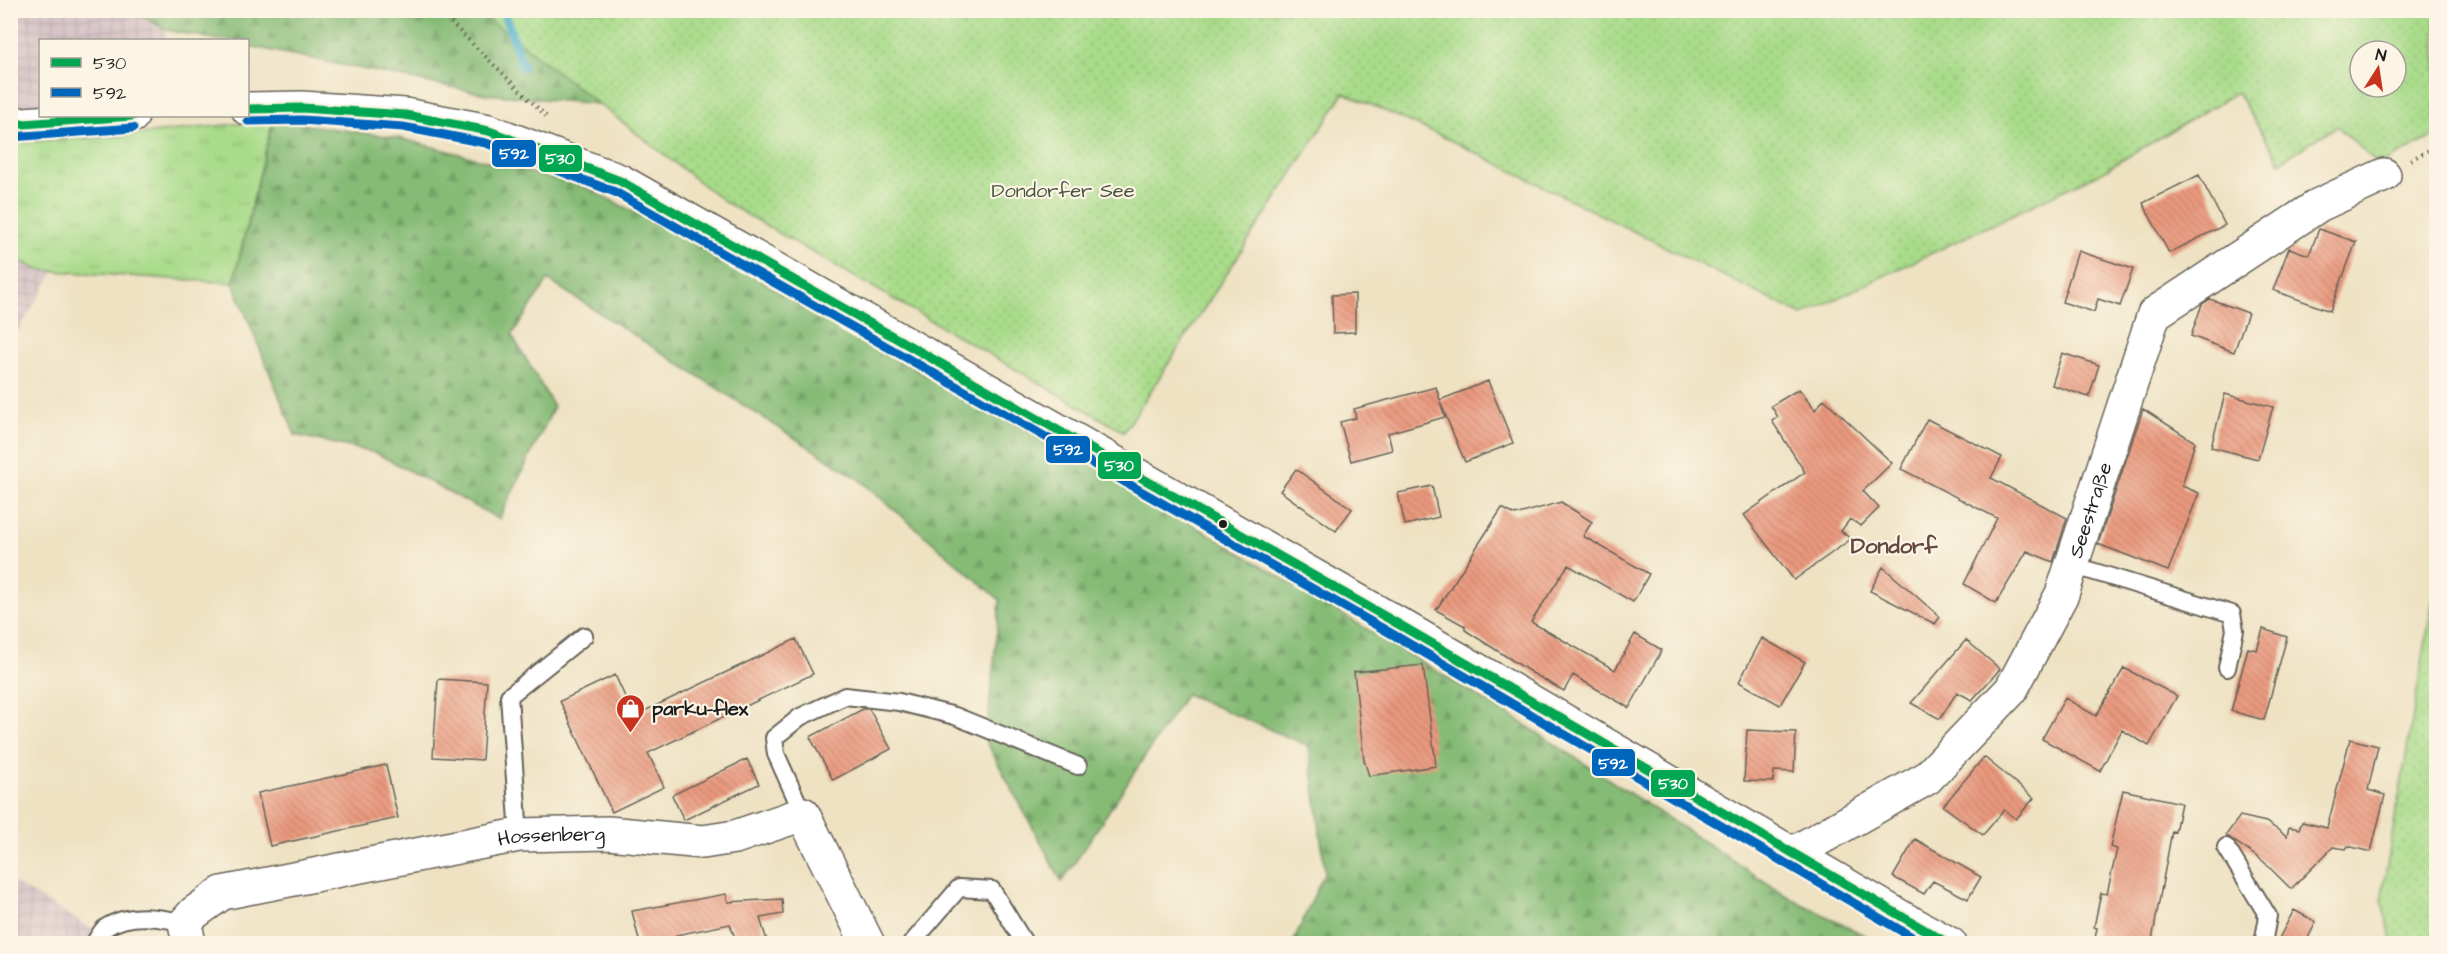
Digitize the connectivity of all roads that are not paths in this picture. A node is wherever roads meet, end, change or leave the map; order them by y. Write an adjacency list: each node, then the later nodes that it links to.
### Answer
1 (249, 109): 12 (main road)
2 (118, 117): 3 (main road)
3 (10, 125)
4 (2384, 175): 5 (main road, Seestraße)
5 (2072, 565): 7 (lane); 12 (main road, Seestraße)
6 (584, 636): 10 (lane)
7 (2227, 668)
8 (1078, 766): 9 (lane)
9 (803, 814): 10 (main road, Hossenberg); 15 (main road)
10 (519, 836): 13 (main road, Hossenberg)
11 (2226, 847): 19 (lane)
12 (1792, 854): 18 (main road)
13 (187, 933): 14 (lane)
14 (94, 944)
15 (868, 944)
16 (911, 944): 17 (lane)
17 (1025, 944)
18 (1950, 944)
19 (2263, 944)

